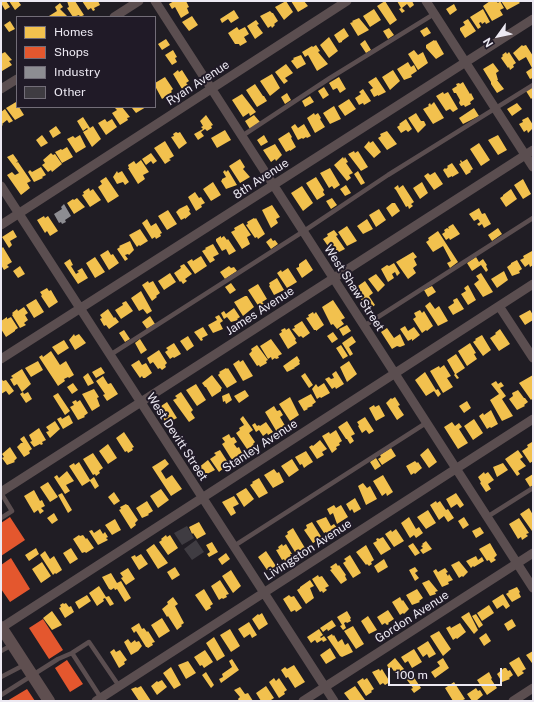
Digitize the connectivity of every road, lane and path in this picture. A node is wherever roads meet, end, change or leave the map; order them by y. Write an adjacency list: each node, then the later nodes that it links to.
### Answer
1 (139, 1): 6 (street)
2 (155, 1): 12 (street, West Shaw Street)
3 (347, 1): 12 (street, Ryan Avenue)
4 (426, 1): 5 (street)
5 (434, 14): 8 (street); 14 (lane)
6 (116, 16)
7 (533, 19): 8 (street, 8th Avenue)
8 (466, 62): 13 (street); 17 (street, 8th Avenue)
9 (16, 80): 11 (street)
10 (533, 85): 13 (lane)
11 (1, 89)
12 (212, 89): 14 (street, West Shaw Street); 19 (street, Ryan Avenue)
13 (495, 109): 15 (street); 22 (lane)
14 (242, 136): 17 (street, West Shaw Street)
15 (529, 153): 16 (street); 23 (street, James Avenue)
16 (533, 167)
17 (274, 185): 22 (street, West Shaw Street); 26 (street, 8th Avenue)
18 (1, 186): 19 (street, West Devitt Street)
19 (19, 214): 21 (street, Ryan Avenue); 26 (street, West Devitt Street)
20 (533, 218): 27 (lane)
21 (1, 225)
22 (304, 231): 23 (street, West Shaw Street); 28 (lane)
23 (334, 278): 27 (street, West Shaw Street); 32 (street, James Avenue)
24 (533, 284): 25 (street, Stanley Avenue)
25 (499, 306): 29 (street); 31 (street, Stanley Avenue)
26 (80, 309): 28 (street, West Devitt Street); 30 (street, 8th Avenue)
27 (364, 326): 31 (street, West Shaw Street)
28 (110, 355): 32 (street, West Devitt Street)
29 (532, 356)
30 (1, 359)
31 (394, 373): 34 (street, West Shaw Street); 38 (street, Stanley Avenue)
32 (141, 402): 37 (street, James Avenue); 38 (street, West Devitt Street)
33 (533, 419): 35 (street, Livingston Avenue)
34 (426, 423): 35 (street, West Shaw Street); 41 (lane)
35 (456, 468): 39 (street, West Shaw Street); 45 (street, Livingston Avenue)
36 (533, 488): 39 (lane)
37 (1, 493): 40 (lane)
38 (202, 498): 41 (street, West Devitt Street); 46 (street, Stanley Avenue)
39 (487, 517): 43 (street, West Shaw Street)
40 (1, 518)
41 (234, 546): 45 (street, West Devitt Street)
42 (533, 553): 43 (street, Gordon Avenue)
43 (517, 563): 44 (street, West Shaw Street); 54 (street, Gordon Avenue)
44 (533, 588)
45 (264, 592): 53 (street, Livingston Avenue); 54 (street, West Devitt Street)
46 (1, 628): 47 (main road)
47 (12, 644): 48 (lane); 50 (main road)
48 (1, 651)
49 (72, 653): 51 (lane); 53 (lane); 57 (lane)
50 (25, 665): 51 (main road); 52 (lane)
51 (32, 675): 56 (lane); 58 (main road)
52 (1, 678)
53 (119, 686): 57 (street, Livingston Avenue)
54 (325, 687): 59 (street, Gordon Avenue); 60 (street, West Devitt Street)
55 (533, 688): 61 (street)
56 (1, 695)
57 (98, 699)
58 (49, 701)
59 (303, 701)
60 (334, 701)
61 (512, 701)

